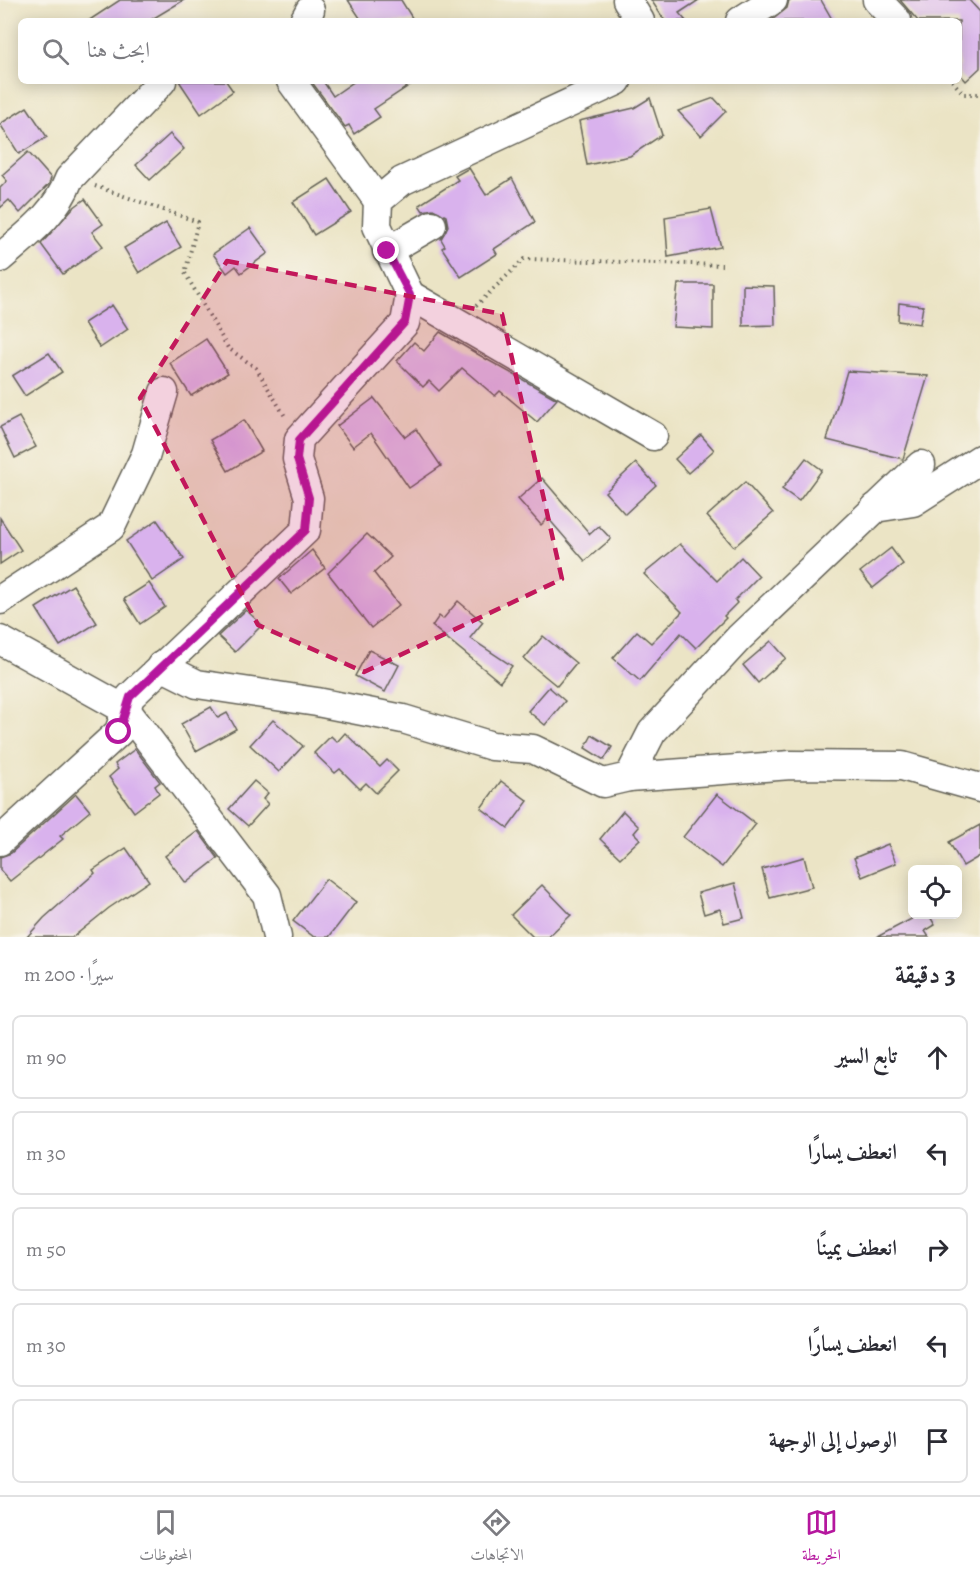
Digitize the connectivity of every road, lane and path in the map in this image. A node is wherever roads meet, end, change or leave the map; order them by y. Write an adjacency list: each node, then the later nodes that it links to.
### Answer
1 (627, 0): 4 (street)
2 (773, 0): 5 (street)
3 (877, 0): 6 (street)
4 (638, 18)
5 (745, 18)
6 (894, 18)
7 (159, 84): 12 (street)
8 (293, 84): 13 (street)
9 (611, 84): 13 (street)
10 (955, 84): 11 (path)
11 (980, 94)
12 (63, 196): 16 (street); 22 (path)
13 (378, 201): 15 (street)
14 (432, 225): 15 (street)
15 (387, 251): 18 (street)
16 (0, 258)
17 (722, 265): 19 (path)
18 (410, 295): 19 (street); 22 (street)
19 (459, 323): 21 (street)
20 (164, 392): 26 (street)
21 (653, 436)
22 (299, 440): 28 (street)
23 (980, 459): 25 (street)
24 (921, 465): 25 (street)
25 (875, 508): 30 (street)
26 (0, 600)
27 (0, 640): 29 (street)
28 (161, 666): 29 (street); 30 (street)
29 (126, 710): 32 (street); 33 (street)
30 (629, 777): 31 (street)
31 (980, 788)
32 (0, 841)
33 (276, 937)

